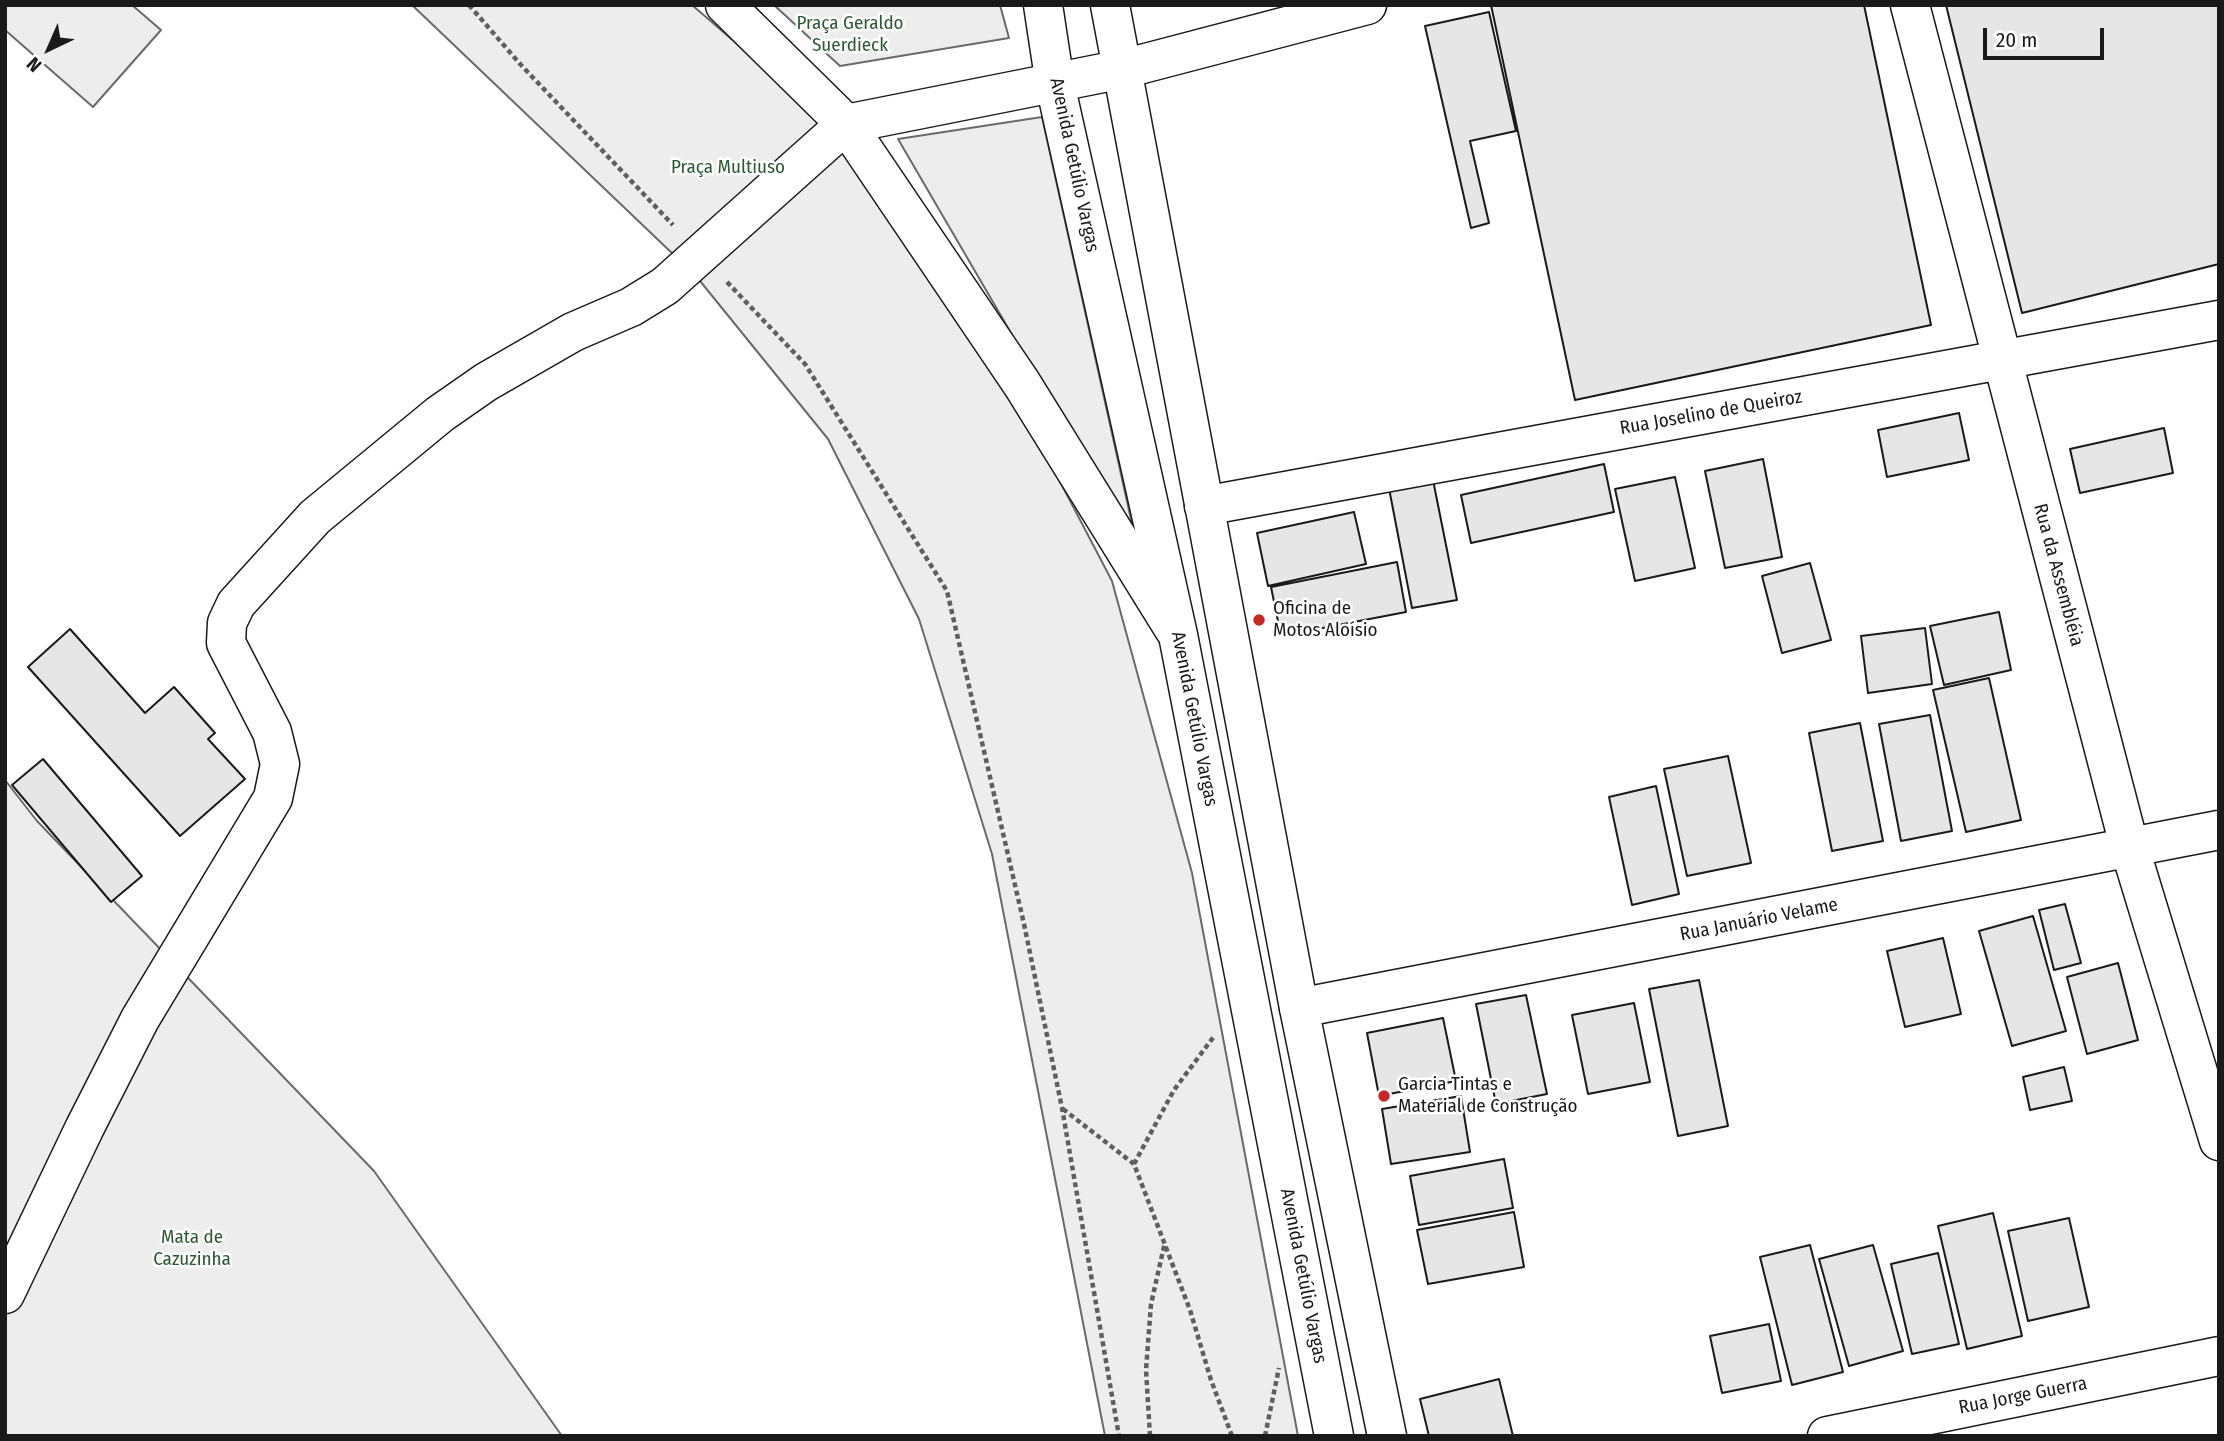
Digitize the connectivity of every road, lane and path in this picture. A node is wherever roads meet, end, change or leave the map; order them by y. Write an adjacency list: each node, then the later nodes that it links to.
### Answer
1 (469, 5): 10 (path)
2 (725, 5): 9 (street)
3 (1043, 5): 8 (street, Avenida Getúlio Vargas)
4 (1110, 5): 7 (street)
5 (1367, 5): 7 (street)
6 (1910, 5): 12 (street, Rua da Assembléia)
7 (1123, 69): 8 (street); 13 (street)
8 (1055, 84): 9 (street); 14 (street, Avenida Getúlio Vargas)
9 (846, 124): 10 (street); 14 (street)
10 (700, 254): 19 (path); 23 (street)
11 (2219, 320): 12 (street, Rua Joselino de Queiroz)
12 (2002, 359): 13 (street, Rua Joselino de Queiroz); 16 (street, Rua da Assembléia)
13 (1204, 506): 18 (street)
14 (1178, 635): 17 (street, Avenida Getúlio Vargas)
15 (2219, 830): 16 (street, Rua Januário Velame)
16 (2130, 849): 18 (street, Rua Januário Velame); 20 (street, Rua da Assembléia)
17 (1246, 987): 21 (path); 28 (street, Avenida Getúlio Vargas)
18 (1299, 1008): 29 (street)
19 (1062, 1108): 21 (path); 25 (path)
20 (2219, 1141)
21 (1134, 1164): 22 (path)
22 (1165, 1242): 26 (path); 27 (path)
23 (5, 1294)
24 (2219, 1356): 30 (street, Rua Jorge Guerra)
25 (1119, 1436)
26 (1150, 1436)
27 (1232, 1436)
28 (1334, 1436)
29 (1387, 1436)
30 (1828, 1436)

